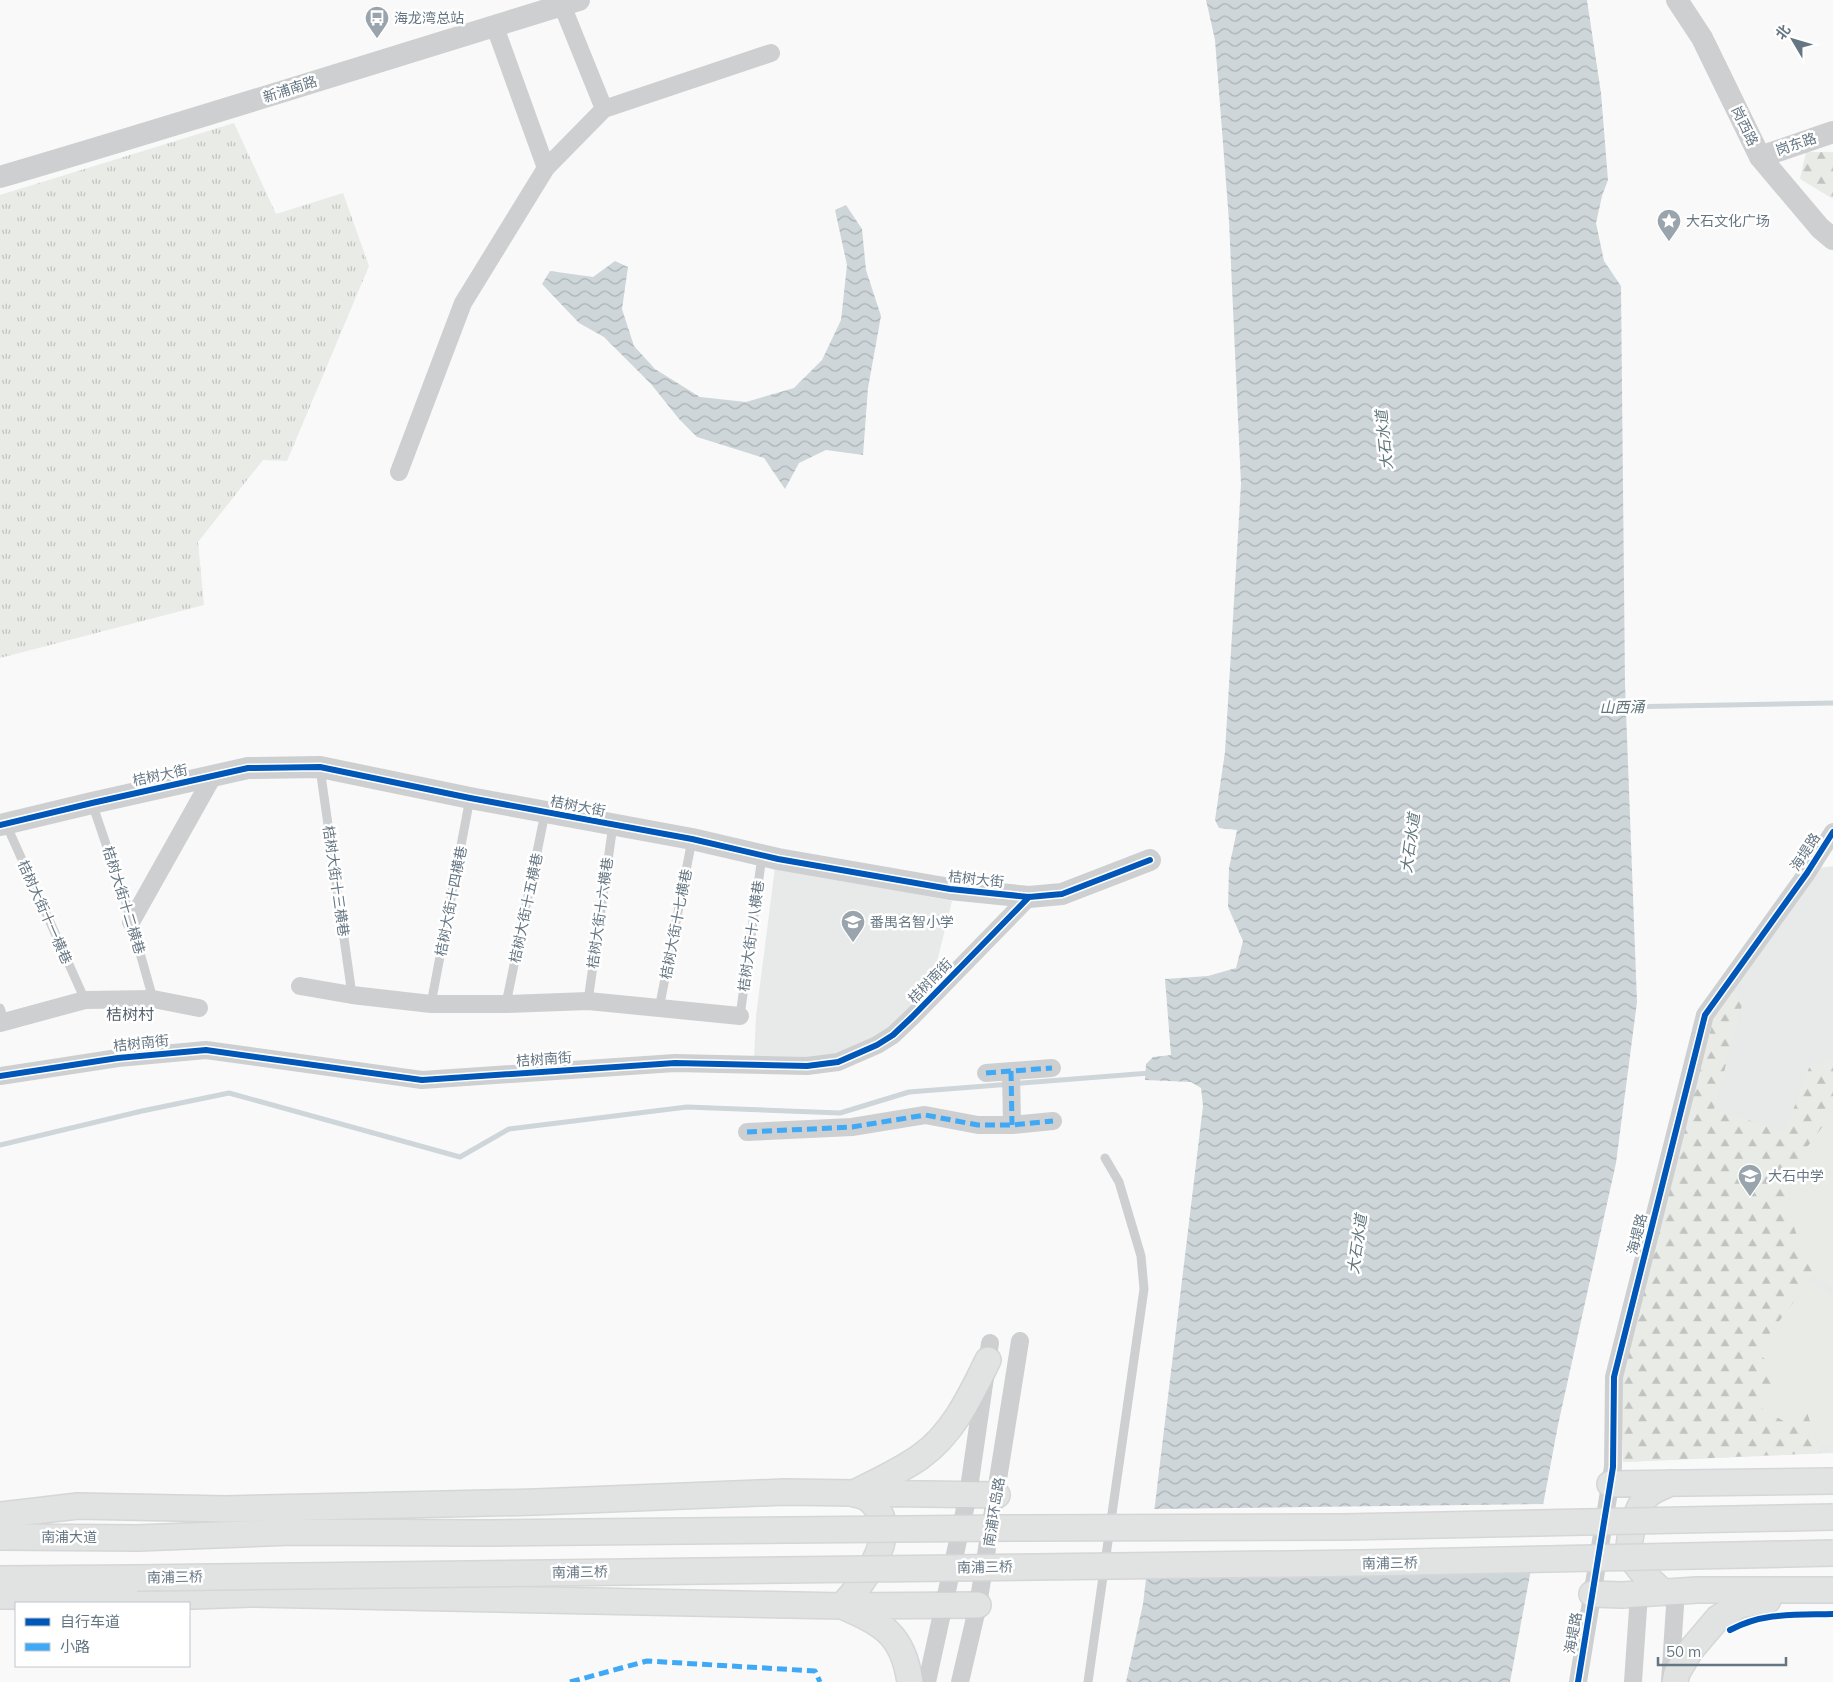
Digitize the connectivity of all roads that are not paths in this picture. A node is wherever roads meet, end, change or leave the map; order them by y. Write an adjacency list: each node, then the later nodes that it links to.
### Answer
1 (1677, 0): 7 (street, 岗西路)
2 (570, 3): 3 (street, 新浦南路); 5 (street)
3 (495, 27): 8 (street); 9 (street, 新浦南路)
4 (772, 53): 5 (street)
5 (604, 109): 8 (street)
6 (1833, 132): 7 (street, 岗东路)
7 (1760, 157): 10 (street, 岗西路)
8 (546, 168): 11 (street)
9 (0, 177)
10 (1833, 238)
11 (399, 472)
12 (320, 767): 13 (street, 桔树大街); 14 (street, 桔树大街); 26 (lane, 桔树大街十三横巷)
13 (213, 776): 15 (street, 桔树大街); 24 (street)
14 (470, 798): 16 (street, 桔树大街); 30 (lane, 桔树大街十四横巷)
15 (92, 803): 17 (street, 桔树大街); 24 (lane, 桔树大街十二横巷)
16 (545, 812): 18 (street, 桔树大街); 31 (lane, 桔树大街十五横巷)
17 (3, 825): 28 (lane, 桔树大街十一横巷)
18 (613, 825): 20 (street, 桔树大街); 29 (lane, 桔树大街十六横巷)
19 (1833, 832): 48 (street, 海堤路)
20 (692, 839): 21 (street, 桔树大街); 33 (lane, 桔树大街十七横巷)
21 (762, 855): 23 (street, 桔树大街); 34 (lane, 桔树大街十八横巷)
22 (1150, 860): 23 (street, 桔树大街)
23 (1029, 897): 39 (street, 桔树南街)
24 (131, 922): 27 (lane, 桔树大街十二横巷)
25 (300, 986): 26 (street)
26 (352, 995): 30 (street)
27 (153, 999): 28 (street); 32 (street)
28 (85, 1000): 35 (street)
29 (588, 1001): 31 (street); 33 (street)
30 (431, 1004): 31 (street)
31 (506, 1004)
32 (199, 1008)
33 (659, 1009): 34 (street)
34 (740, 1016)
35 (2, 1018)
36 (1052, 1068): 37 (street)
37 (1011, 1071): 38 (street); 41 (street)
38 (986, 1073)
39 (0, 1076)
40 (1053, 1121): 41 (street)
41 (1012, 1125): 42 (street)
42 (747, 1132)
43 (1105, 1158): 67 (lane)
44 (1020, 1341): 51 (street, 南浦环岛路)
45 (989, 1352): 49 (main road); 50 (street, 南浦环岛路)
46 (1833, 1481): 47 (main road)
47 (1671, 1483): 48 (main road); 58 (main road)
48 (1610, 1484): 59 (street, 海堤路)
49 (854, 1494): 50 (main road); 52 (main road); 63 (main road)
50 (968, 1495): 51 (main road); 61 (street, 南浦环岛路)
51 (996, 1495): 62 (street, 南浦环岛路)
52 (0, 1515)
53 (1833, 1517): 54 (main road, 南浦大道, bridge)
54 (0, 1537)
55 (1833, 1553): 56 (main road, 南浦三桥, bridge)
56 (0, 1579)
57 (1831, 1590): 58 (main road); 71 (main road)
58 (1657, 1592): 59 (main road); 69 (street); 70 (street)
59 (1592, 1594): 68 (street, 海堤路)
60 (0, 1596): 63 (main road)
61 (945, 1604): 62 (main road); 63 (main road); 65 (street, 南浦环岛路)
62 (978, 1605): 66 (street, 南浦环岛路)
63 (842, 1606): 64 (main road)
64 (910, 1682)
65 (927, 1682)
66 (960, 1682)
67 (1088, 1682)
68 (1578, 1682)
69 (1633, 1682)
70 (1670, 1682)
71 (1675, 1682)

